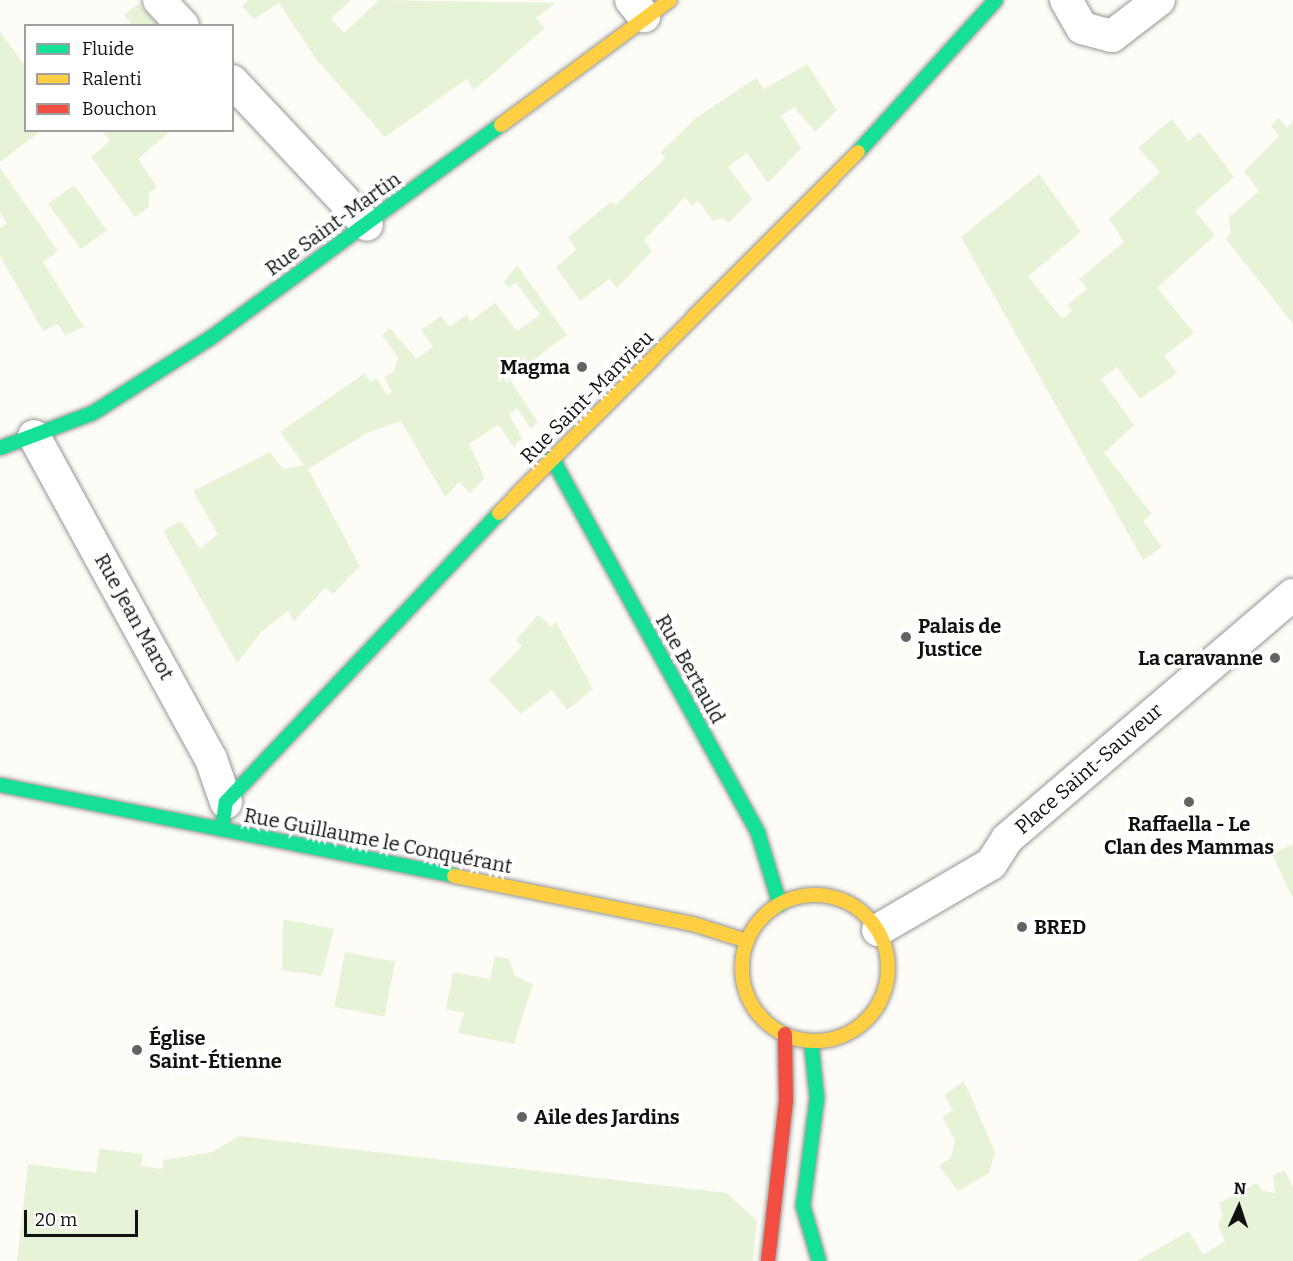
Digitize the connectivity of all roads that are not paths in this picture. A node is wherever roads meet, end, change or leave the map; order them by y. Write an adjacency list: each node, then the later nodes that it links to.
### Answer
1 (159, 0): 7 (street)
2 (670, 0): 6 (main road, Rue Saint-Martin)
3 (996, 0): 12 (main road, Rue Saint-Manvieu)
4 (1066, 0): 5 (street)
5 (1159, 0)
6 (638, 8): 9 (main road, Rue Saint-Martin)
7 (181, 24)
8 (234, 83): 9 (street)
9 (367, 225): 10 (main road, Rue Saint-Martin)
10 (34, 436): 11 (main road, Rue Saint-Martin); 15 (street, Rue Jean Marot)
11 (0, 448)
12 (552, 458): 15 (main road, Rue Saint-Manvieu); 16 (main road, Rue Bertauld)
13 (1293, 595): 17 (street, Place Saint-Sauveur)
14 (0, 785): 15 (main road, Rue Guillaume le Conquérant)
15 (224, 816): 18 (main road, Rue Guillaume le Conquérant)
16 (780, 904): 17 (main road); 18 (main road)
17 (878, 930): 20 (main road)
18 (747, 941): 19 (main road)
19 (785, 1034): 20 (main road); 21 (main road)
20 (811, 1041): 22 (main road)
21 (768, 1261)
22 (819, 1261)

